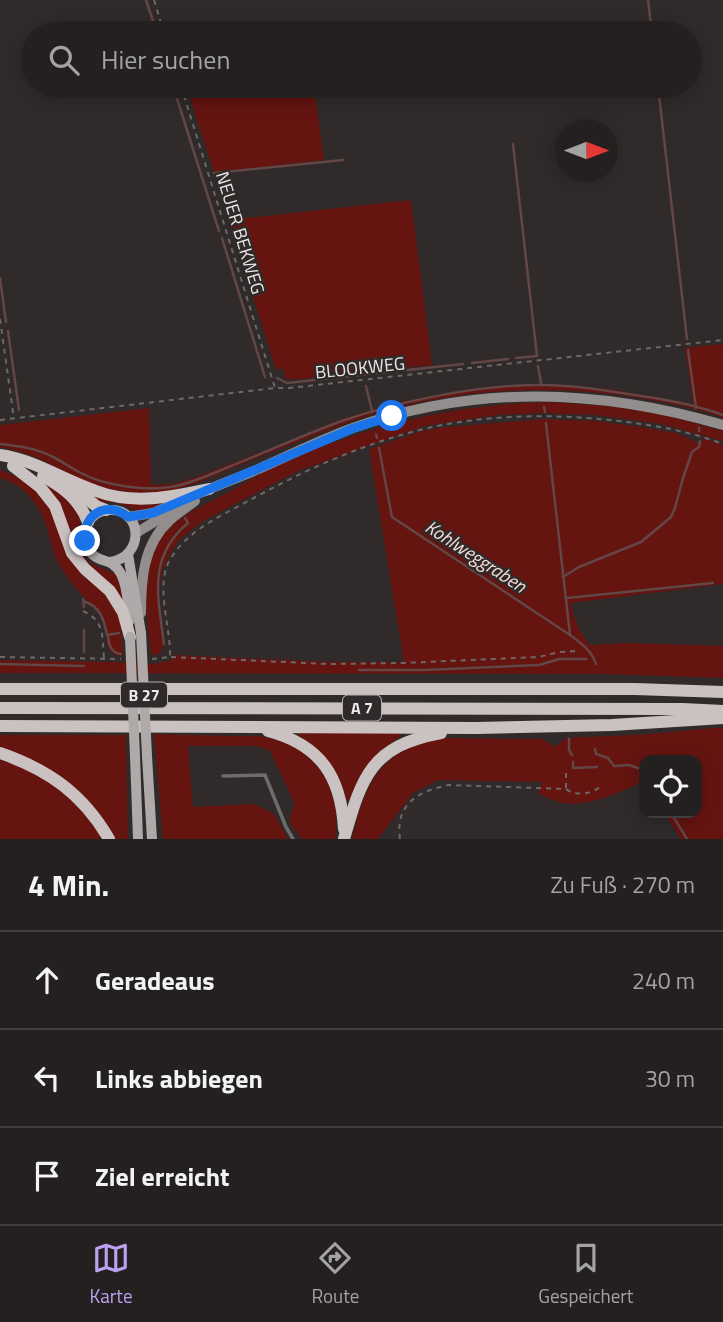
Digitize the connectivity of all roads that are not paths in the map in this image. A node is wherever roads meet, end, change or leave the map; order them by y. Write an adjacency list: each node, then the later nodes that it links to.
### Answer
1 (723, 425): 5 (main road)
2 (0, 455): 6 (highway)
3 (0, 463): 4 (highway)
4 (13, 466): 11 (highway); 15 (highway)
5 (256, 470): 7 (main road); 8 (main road)
6 (57, 475): 7 (highway); 9 (highway)
7 (209, 489): 10 (main road)
8 (195, 501): 12 (main road); 15 (main road)
9 (106, 510): 10 (main road); 11 (main road)
10 (128, 517): 12 (main road)
11 (88, 522): 14 (main road, B 27)
12 (136, 533): 13 (main road)
13 (128, 554): 14 (main road); 15 (main road, B 27)
14 (110, 562): 15 (main road, B 27)
15 (136, 635): 28 (main road, B 27, bridge); 29 (main road, B 27, bridge)
16 (0, 689): 17 (highway, A 7)
17 (723, 692)
18 (0, 708): 19 (highway, A 7)
19 (723, 711)
20 (723, 718): 23 (highway)
21 (0, 726): 22 (highway)
22 (250, 727): 23 (highway); 26 (highway)
23 (476, 728): 26 (highway)
24 (0, 753): 27 (highway)
25 (223, 775): 30 (lane)
26 (345, 838)
27 (109, 839)
28 (138, 839)
29 (152, 839)
30 (293, 839)

